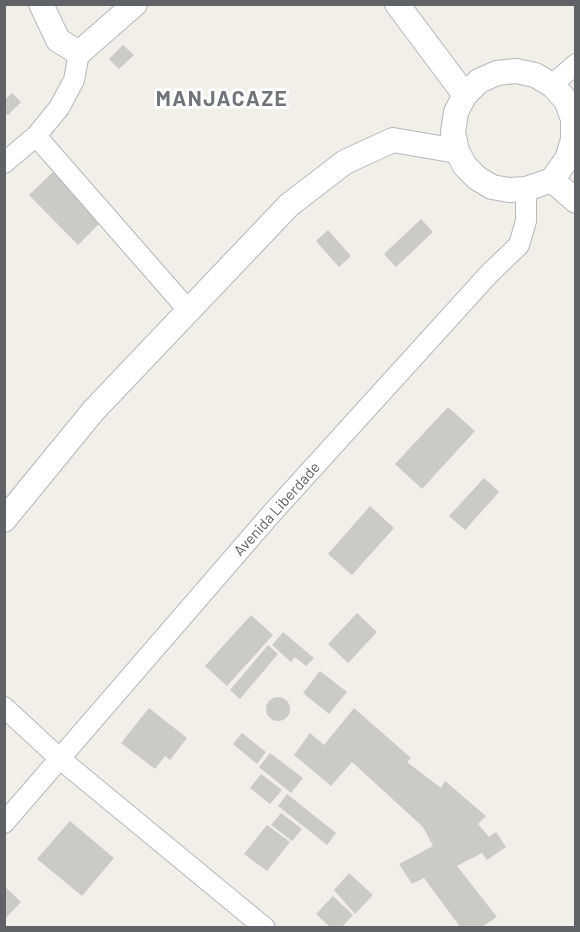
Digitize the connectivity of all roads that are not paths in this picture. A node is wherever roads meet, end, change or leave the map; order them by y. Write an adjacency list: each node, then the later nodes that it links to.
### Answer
1 (41, 4): 4 (street)
2 (135, 4): 4 (street)
3 (397, 4): 7 (street)
4 (79, 53): 8 (street)
5 (576, 64): 6 (street)
6 (552, 85): 7 (street); 11 (street)
7 (465, 95): 9 (street)
8 (36, 136): 10 (street); 14 (street)
9 (457, 151): 12 (street); 14 (street)
10 (4, 163)
11 (552, 180): 12 (street); 13 (street)
12 (526, 189): 17 (street, Avenida Liberdade)
13 (576, 201)
14 (189, 311): 15 (street)
15 (4, 520)
16 (4, 707): 17 (street)
17 (59, 758): 18 (street, Avenida Liberdade); 19 (street)
18 (4, 823)
19 (265, 927)

